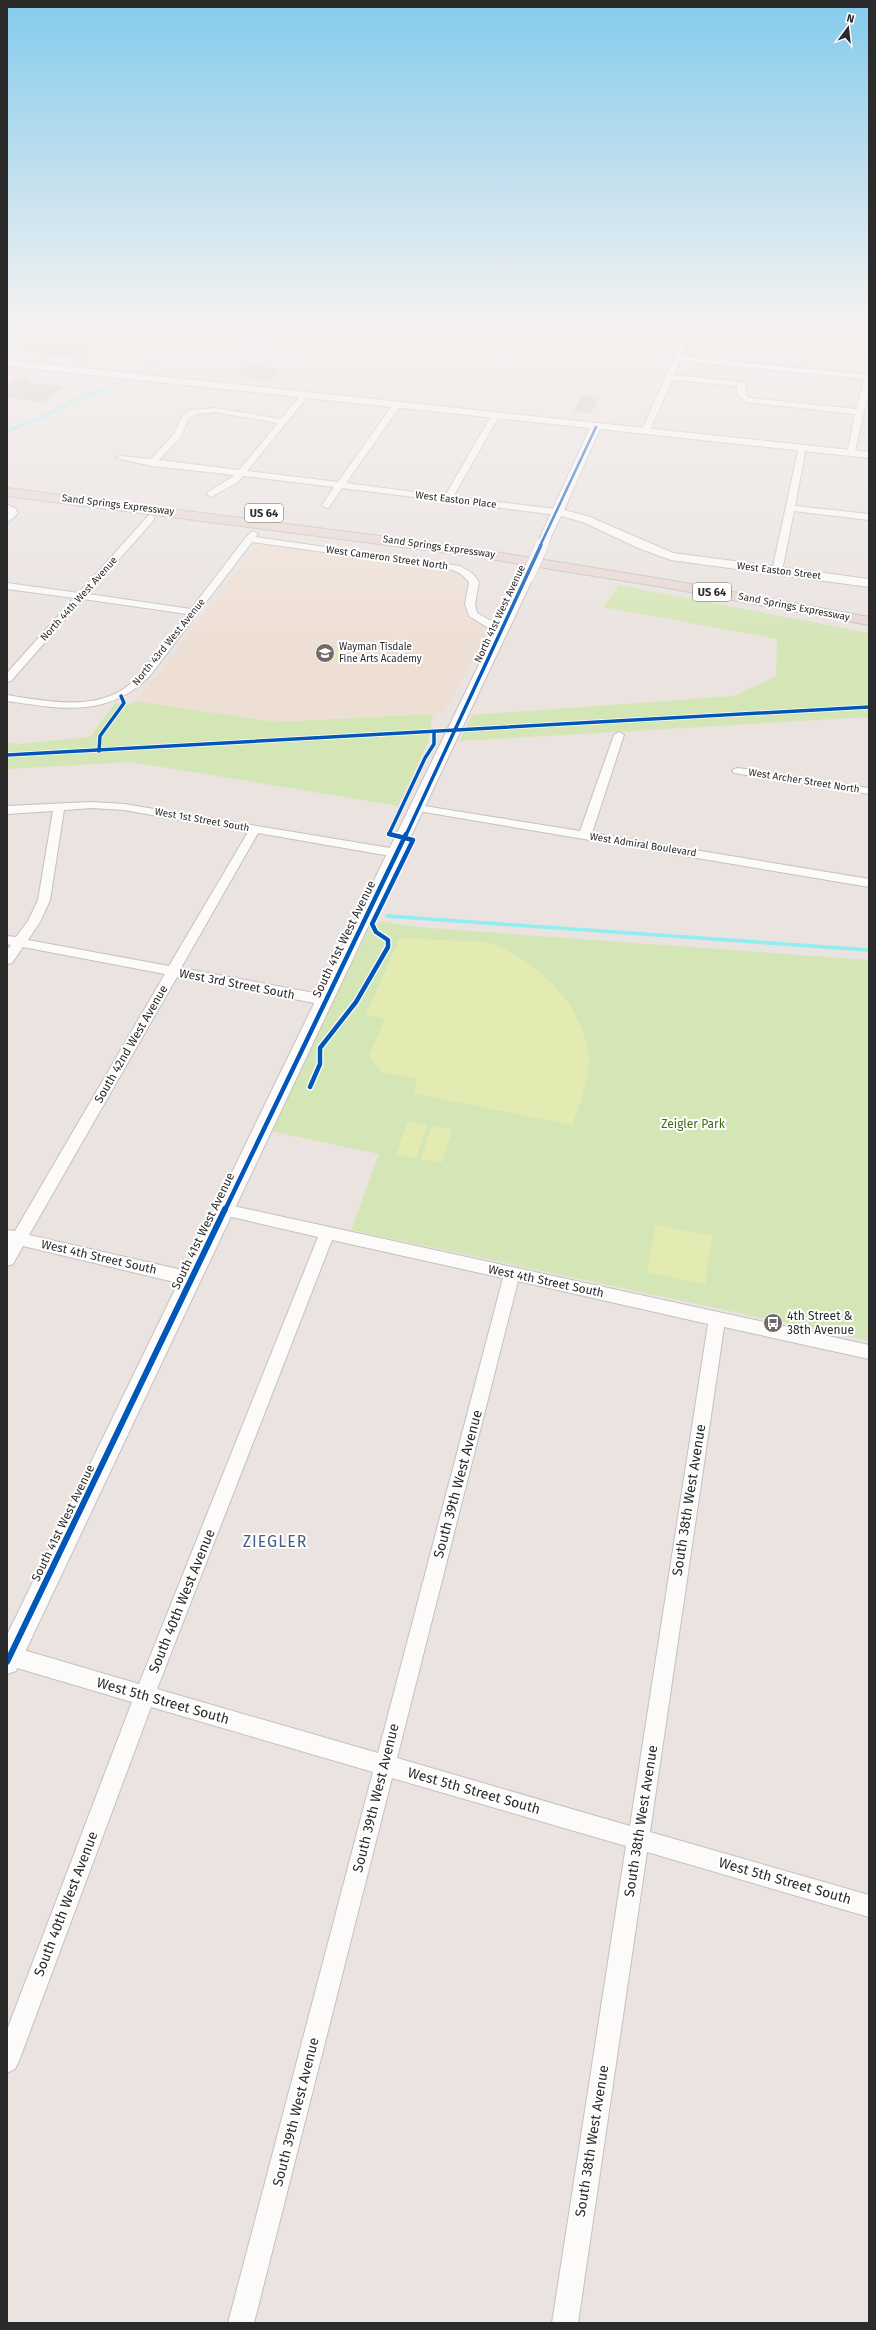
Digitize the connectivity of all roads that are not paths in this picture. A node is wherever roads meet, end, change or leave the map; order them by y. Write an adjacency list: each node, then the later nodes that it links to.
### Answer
1 (179, 433): 12 (street)
2 (275, 433): 13 (street)
3 (376, 433): 15 (street)
4 (485, 433): 18 (street)
5 (593, 433): 22 (street, North 41st West Avenue)
6 (652, 433): 8 (street)
7 (855, 433): 9 (street)
8 (802, 448): 9 (street); 20 (street)
9 (851, 454): 10 (street)
10 (869, 456)
11 (120, 458): 12 (street, West Easton Place)
12 (152, 463): 13 (street, West Easton Place)
13 (241, 474): 15 (street, West Easton Place); 17 (street)
14 (7, 482): 32 (highway, Sand Springs Expressway / US 64)
15 (339, 486): 18 (street, West Easton Place); 19 (street)
16 (7, 492): 34 (highway, Sand Springs Expressway / US 64)
17 (211, 494)
18 (446, 499): 22 (street, West Easton Place)
19 (326, 505)
20 (790, 508): 23 (street); 28 (street)
21 (10, 510): 25 (street)
22 (557, 512): 27 (street, West Easton Place); 35 (street, North 41st West Avenue, bridge)
23 (869, 517)
24 (151, 518): 31 (street, North 44th West Avenue)
25 (7, 520)
26 (251, 537): 33 (street, North 43rd West Avenue); 35 (street, West Cameron Street North)
27 (688, 560): 28 (street, West Easton Street)
28 (777, 571): 29 (street, West Easton Street)
29 (869, 583)
30 (7, 586): 31 (street)
31 (82, 596): 33 (street); 36 (street, North 44th West Avenue)
32 (869, 610)
33 (194, 612): 37 (street, North 43rd West Avenue)
34 (869, 621)
35 (504, 627): 42 (street, North 41st West Avenue)
36 (7, 679)
37 (7, 698)
38 (619, 735): 45 (street)
39 (738, 771): 40 (street, West Archer Street North)
40 (869, 791)
41 (59, 807): 43 (street, West 1st Street South); 44 (street, West 1st Street South); 48 (street)
42 (418, 808): 45 (street, West Admiral Boulevard); 46 (street, South 41st West Avenue)
43 (7, 810)
44 (255, 829): 46 (street, West 1st Street South); 50 (street, South 42nd West Avenue)
45 (585, 835): 47 (street, West Admiral Boulevard)
46 (396, 853): 51 (street, South 41st West Avenue)
47 (869, 882)
48 (13, 941): 49 (street); 50 (street, West 3rd Street South)
49 (7, 960)
50 (172, 972): 51 (street, West 3rd Street South); 54 (street, South 42nd West Avenue)
51 (325, 1000): 52 (street, South 41st West Avenue)
52 (224, 1210): 53 (street, West 4th Street South); 57 (street, South 41st West Avenue)
53 (327, 1233): 56 (street, West 4th Street South); 61 (street, South 40th West Avenue)
54 (13, 1237): 55 (street, South 42nd West Avenue); 57 (street, West 4th Street South)
55 (7, 1259)
56 (512, 1273): 58 (street, West 4th Street South); 62 (street, South 39th West Avenue)
57 (191, 1279): 60 (street, South 41st West Avenue)
58 (717, 1319): 59 (street, West 4th Street South); 63 (street, South 38th West Avenue)
59 (869, 1352)
60 (8, 1659): 61 (street, West 5th Street South)
61 (145, 1695): 62 (street, West 5th Street South); 65 (street, South 40th West Avenue)
62 (385, 1765): 63 (street, West 5th Street South); 66 (street, South 39th West Avenue)
63 (638, 1838): 64 (street, West 5th Street South); 67 (street, South 38th West Avenue)
64 (869, 1906)
65 (7, 2061)
66 (241, 2323)
67 (565, 2323)

